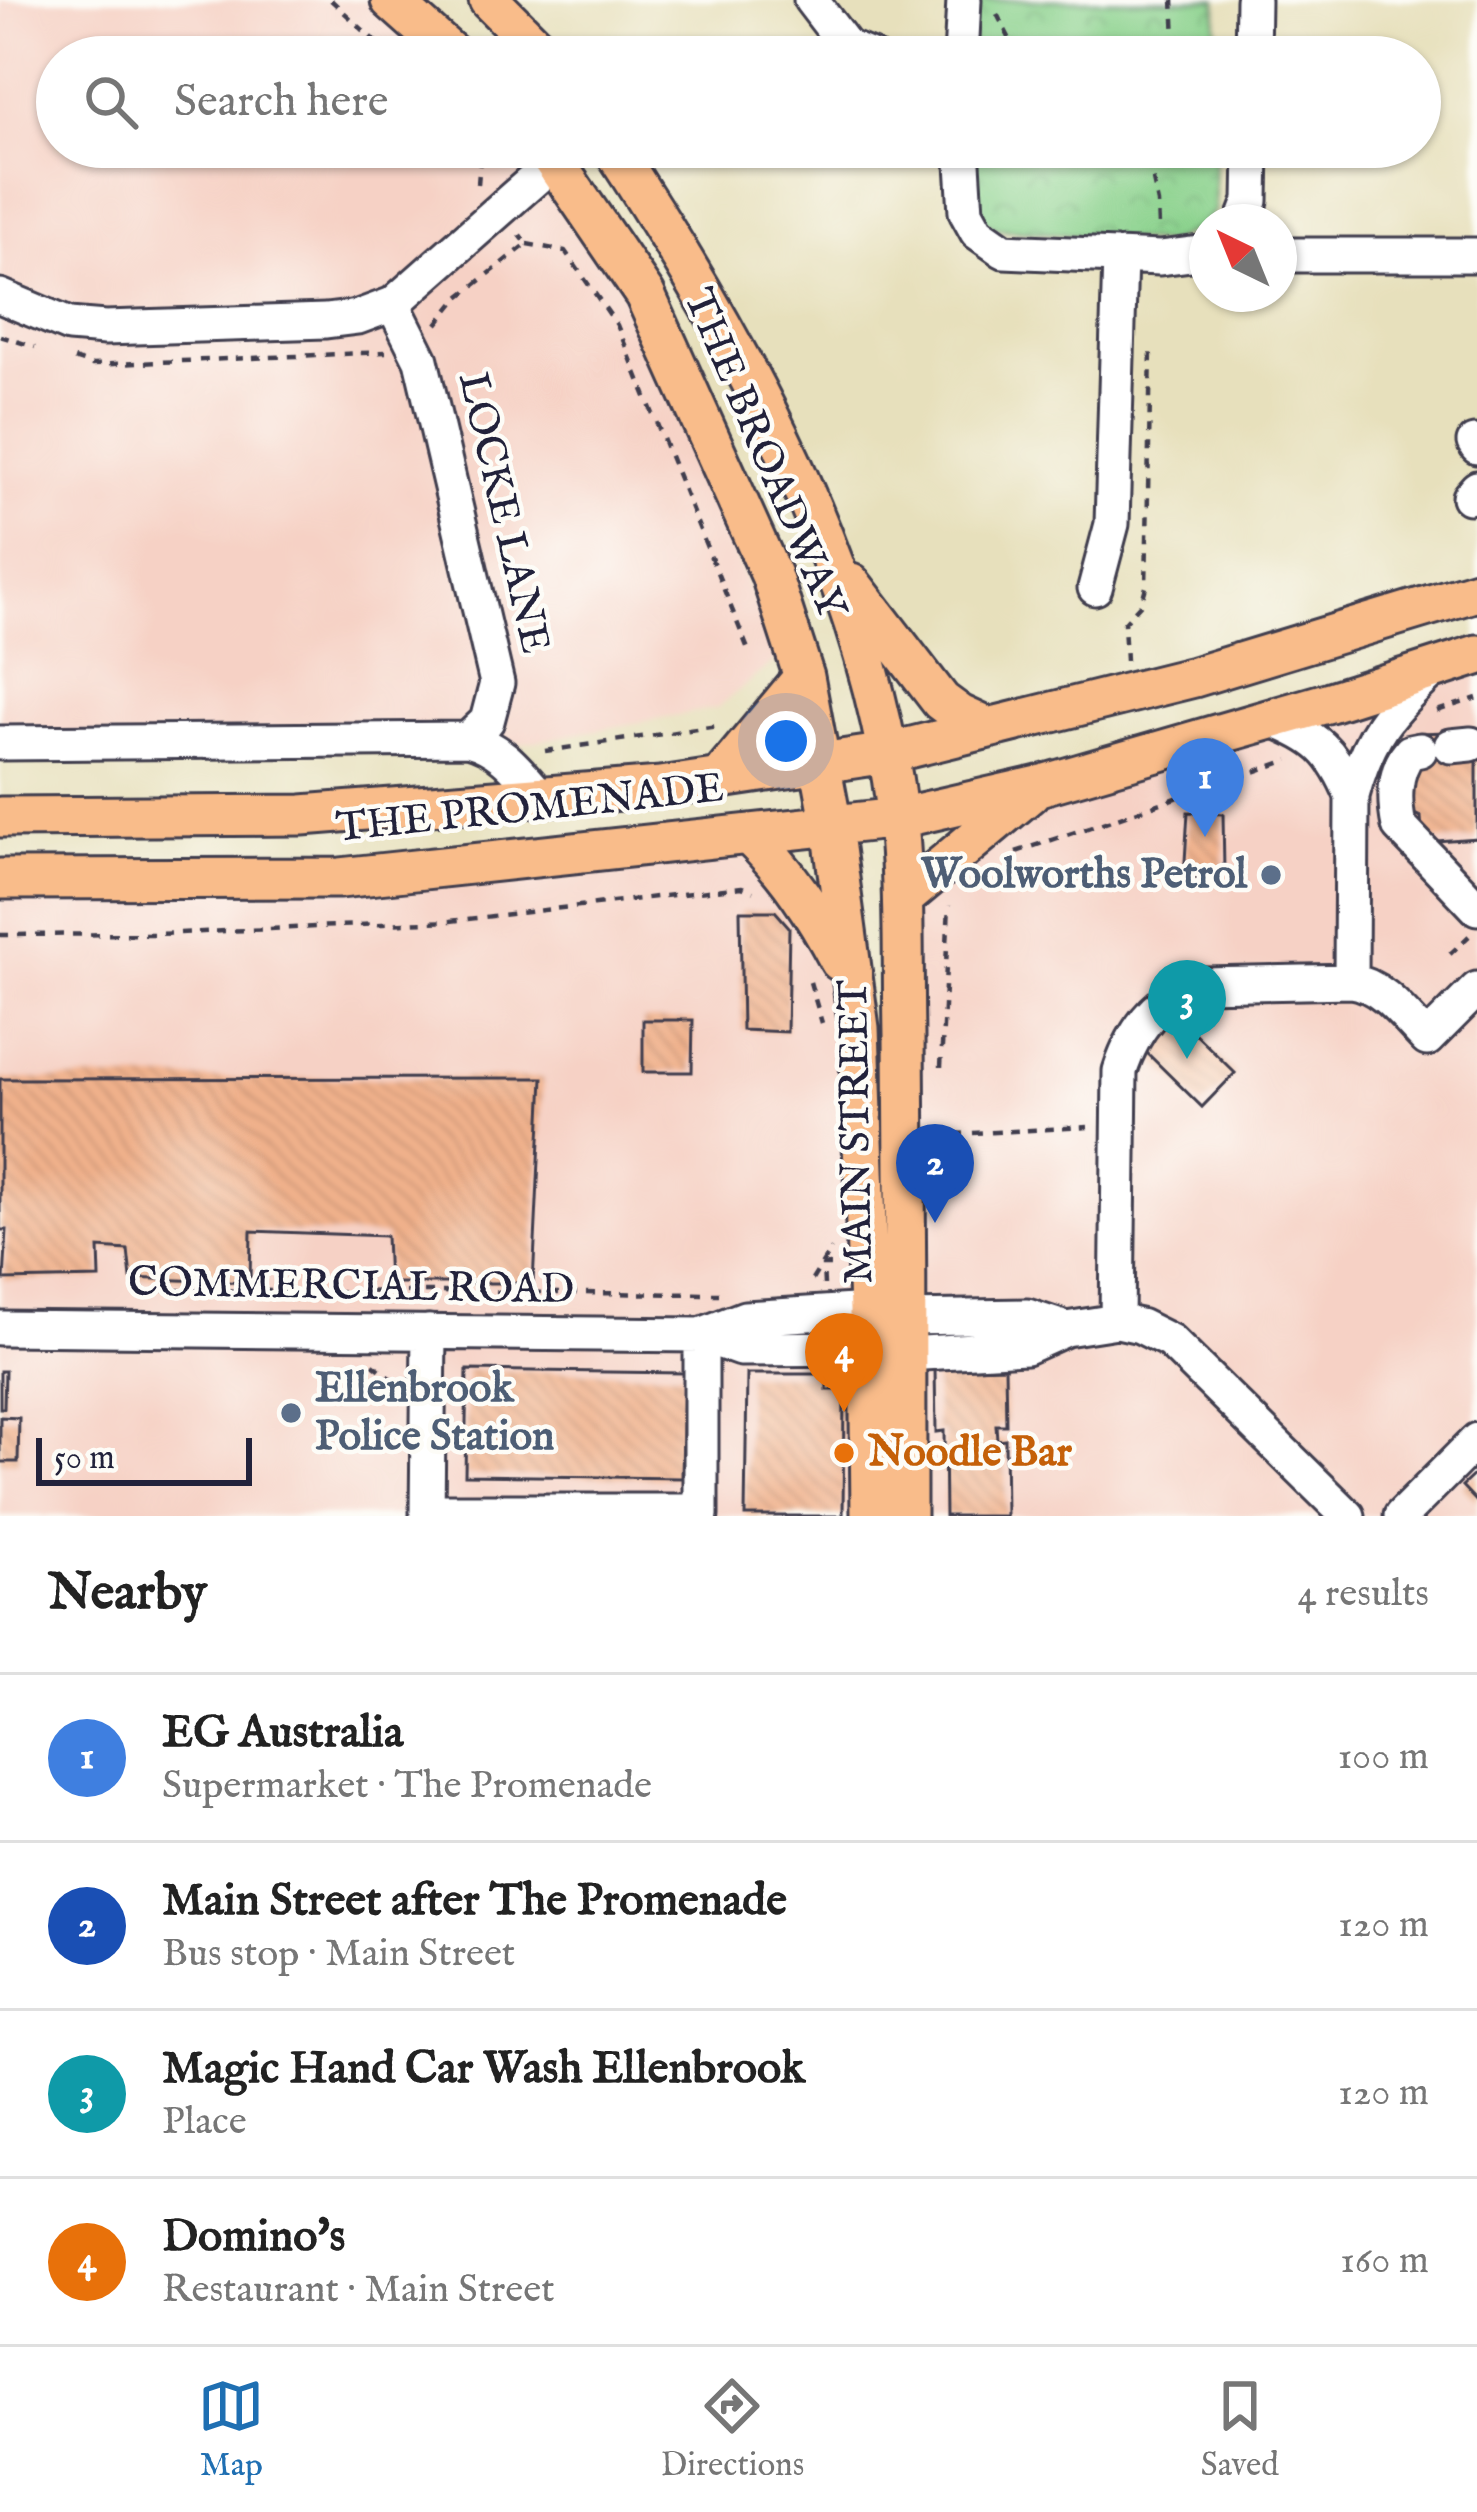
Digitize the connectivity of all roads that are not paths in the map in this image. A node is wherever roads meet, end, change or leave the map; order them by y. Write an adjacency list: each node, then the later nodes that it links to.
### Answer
1 (391, 0): 6 (main road)
2 (489, 0): 7 (main road)
3 (811, 0): 8 (street)
4 (964, 0): 9 (street)
5 (1253, 0): 10 (street)
6 (431, 36)
7 (525, 36)
8 (839, 36)
9 (962, 36)
10 (1252, 36)
11 (539, 168): 22 (street)
12 (567, 168): 28 (main road, THE BROADWAY)
13 (626, 168): 23 (main road, THE BROADWAY)
14 (962, 168): 20 (street)
15 (1252, 168): 16 (street)
16 (1250, 204)
17 (1189, 254): 20 (street)
18 (1297, 255): 19 (street)
19 (1477, 255)
20 (1120, 257): 24 (street)
21 (0, 296): 22 (street)
22 (393, 304): 31 (street, LOCKE LANE)
23 (832, 561): 30 (main road); 34 (main road, THE BROADWAY)
24 (1095, 588)
25 (1477, 592): 30 (main road, THE PROMENADE)
26 (1477, 655): 27 (main road, THE PROMENADE)
27 (1434, 670): 29 (main road, THE PROMENADE); 39 (street)
28 (804, 677): 35 (main road, THE BROADWAY); 36 (main road)
29 (1271, 719): 37 (main road, THE PROMENADE); 39 (street)
30 (988, 728): 34 (main road, THE PROMENADE)
31 (468, 739): 32 (street); 38 (street)
32 (0, 743)
33 (1447, 747): 44 (street)
34 (888, 753): 35 (main road, THE PROMENADE); 41 (main road, THE BROADWAY)
35 (822, 762): 36 (main road, THE PROMENADE); 42 (main road, THE BROADWAY)
36 (720, 778): 38 (main road, THE PROMENADE)
37 (1039, 786): 41 (main road, THE PROMENADE); 47 (main road)
38 (540, 796): 40 (main road, THE PROMENADE)
39 (1352, 796): 49 (street)
40 (0, 817)
41 (898, 818): 42 (main road, THE PROMENADE); 47 (main road, MAIN STREET)
42 (832, 826): 43 (main road, THE PROMENADE); 50 (main road, MAIN STREET)
43 (749, 835): 46 (main road, THE PROMENADE); 50 (main road)
44 (1432, 862): 45 (street); 48 (street)
45 (1477, 876)
46 (0, 879)
47 (905, 897): 55 (main road, MAIN STREET)
48 (1477, 908)
49 (1351, 981): 51 (street); 52 (street)
50 (853, 985): 55 (main road, MAIN STREET)
51 (1477, 989)
52 (1117, 1321): 55 (street, COMMERCIAL ROAD); 62 (street)
53 (0, 1328): 54 (street, COMMERCIAL ROAD)
54 (428, 1332): 56 (street, COMMERCIAL ROAD); 58 (street)
55 (887, 1332): 56 (street, COMMERCIAL ROAD); 60 (main road, MAIN STREET); 61 (main road, MAIN STREET)
56 (701, 1335): 59 (street)
57 (1477, 1440): 63 (street)
58 (427, 1514): 59 (street)
59 (701, 1514)
60 (871, 1516)
61 (906, 1516)
62 (1348, 1516)
63 (1401, 1516)

